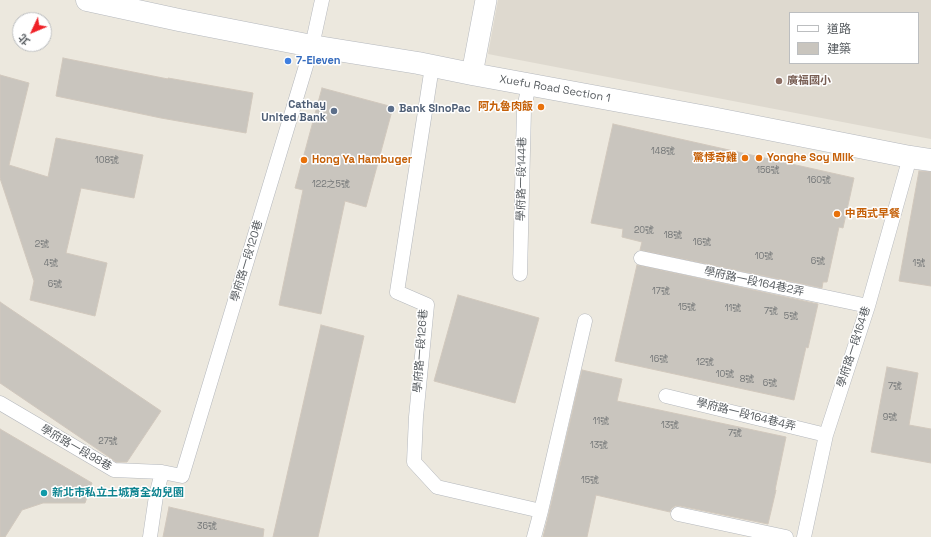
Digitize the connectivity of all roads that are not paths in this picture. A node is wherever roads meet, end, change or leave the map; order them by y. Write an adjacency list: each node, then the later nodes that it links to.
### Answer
1 (87, 0): 4 (street, Xuefu Road Section 1)
2 (322, 0): 4 (lane, 學府路一段120巷)
3 (486, 0): 6 (street)
4 (312, 46): 6 (street, Xuefu Road Section 1); 17 (lane, 學府路一段120巷)
5 (431, 73): 18 (lane, 學府路一段126巷)
6 (472, 74): 7 (street, Xuefu Road Section 1)
7 (529, 84): 8 (street, Xuefu Road Section 1); 10 (lane, 學府路一段144巷)
8 (920, 159): 11 (lane, 學府路一段164巷)
9 (641, 258): 11 (lane, 學府路一段164巷2弄)
10 (520, 274)
11 (868, 306): 15 (lane, 學府路一段164巷)
12 (585, 321): 18 (lane)
13 (666, 396): 15 (lane, 學府路一段164巷4弄)
14 (0, 404): 16 (lane, 學府路一段98巷)
15 (826, 435): 23 (lane, 學府路一段164巷)
16 (162, 472): 17 (lane, 學府路一段98巷); 20 (lane)
17 (182, 476)
18 (541, 511): 21 (lane)
19 (678, 514): 22 (lane)
20 (150, 537)
21 (534, 537)
22 (786, 537)
23 (804, 537)

